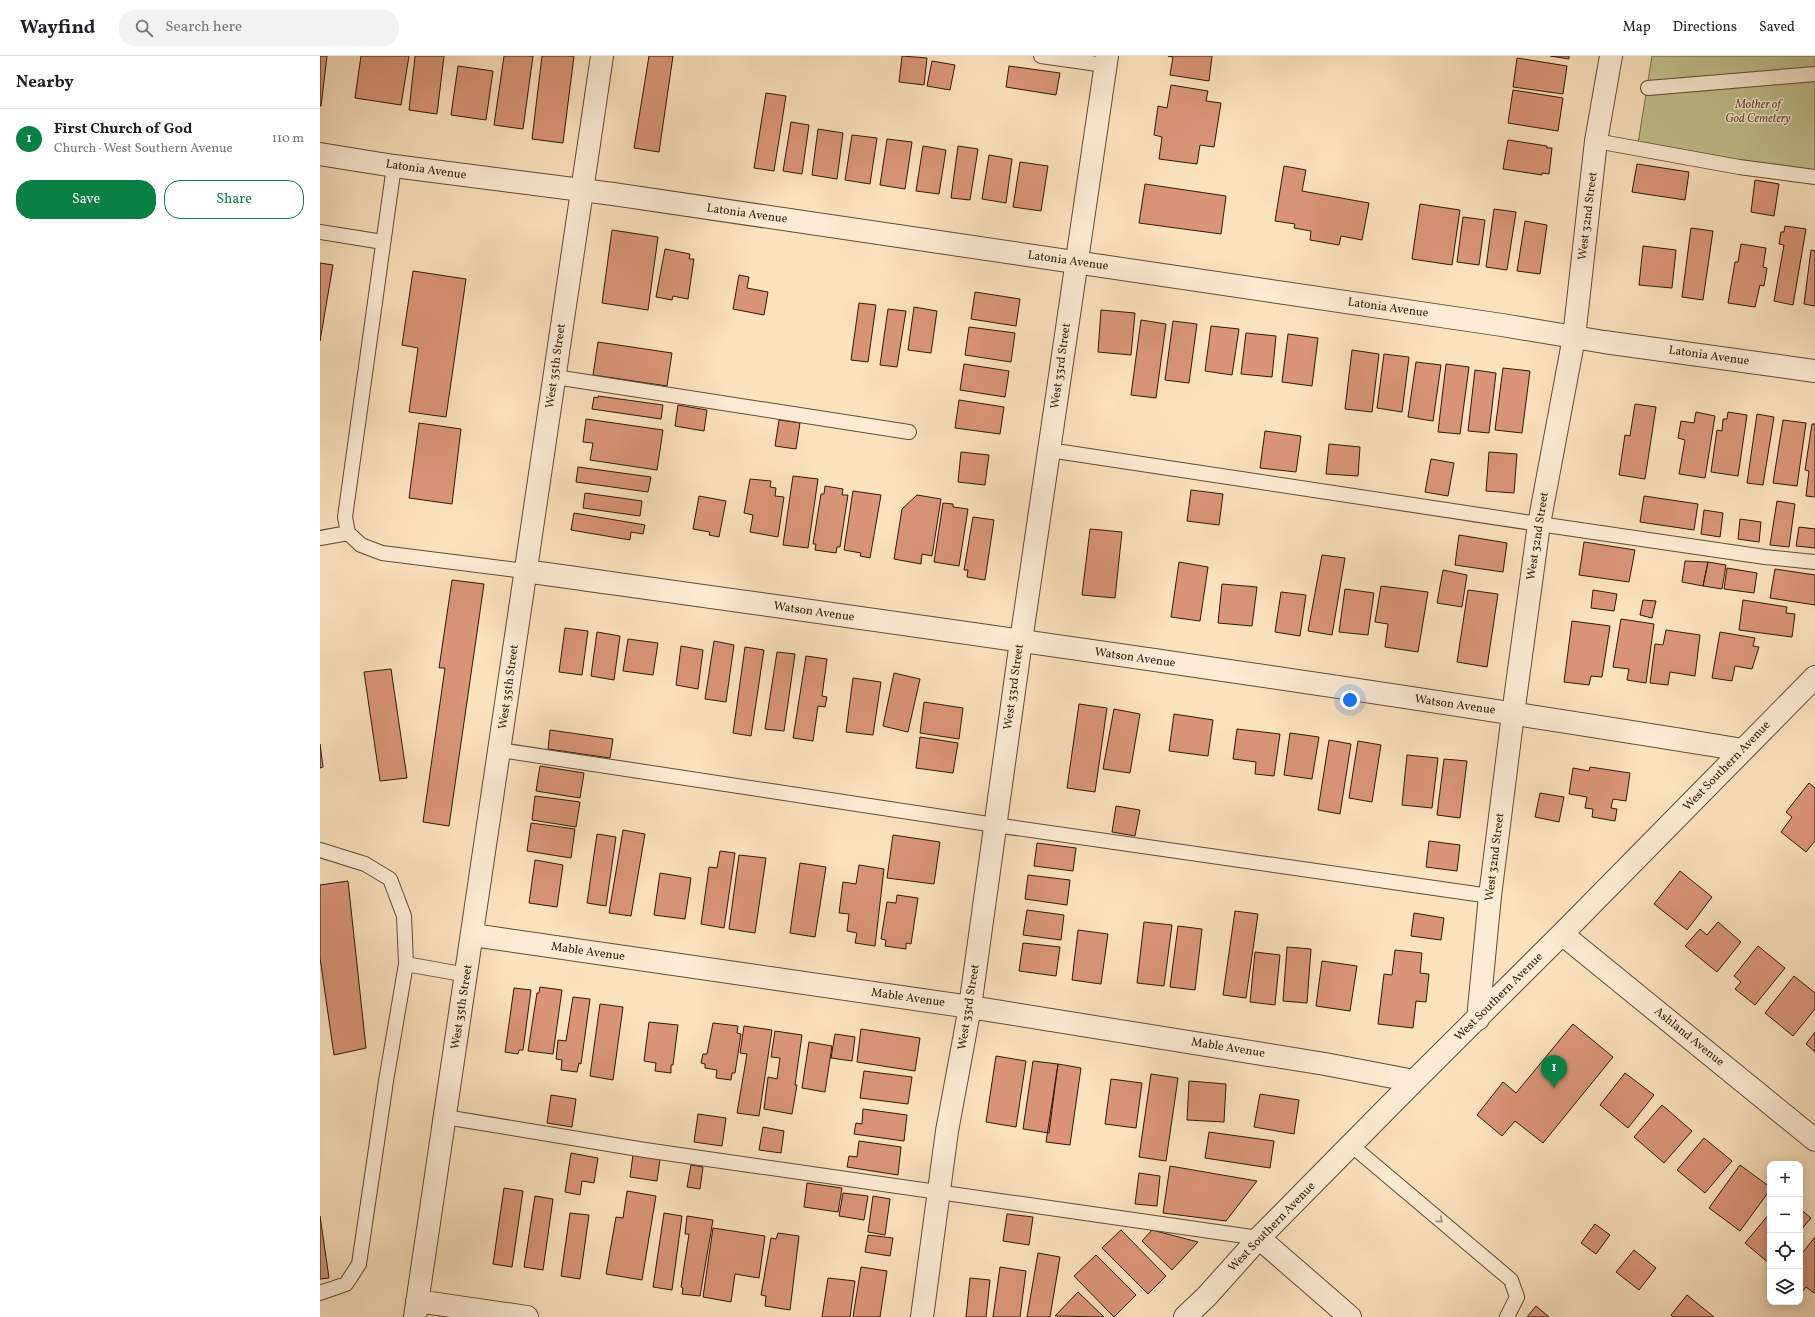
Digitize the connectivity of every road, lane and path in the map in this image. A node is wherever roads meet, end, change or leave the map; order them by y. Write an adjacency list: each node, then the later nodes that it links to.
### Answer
1 (602, 56): 11 (street, West 35th Street)
2 (1041, 56): 4 (lane)
3 (1611, 56): 7 (street, West 32nd Street)
4 (1106, 60): 14 (street, West 33rd Street)
5 (1815, 74): 6 (lane)
6 (1648, 88)
7 (1596, 141): 10 (lane); 15 (street, West 32nd Street)
8 (320, 154): 9 (street, Latonia Avenue)
9 (394, 166): 11 (street, Latonia Avenue); 13 (lane)
10 (1815, 177)
11 (582, 191): 14 (street, Latonia Avenue); 17 (street, West 35th Street)
12 (320, 232): 13 (lane)
13 (383, 242): 21 (lane)
14 (1076, 262): 15 (street, Latonia Avenue); 19 (street, West 33rd Street)
15 (1574, 337): 16 (street, Latonia Avenue); 20 (street, West 32nd Street)
16 (1815, 371)
17 (555, 377): 18 (lane); 24 (street, West 35th Street)
18 (909, 432)
19 (1049, 450): 20 (lane); 25 (street, West 33rd Street)
20 (1539, 524): 23 (lane); 27 (street, West 32nd Street)
21 (348, 533): 22 (lane); 24 (lane)
22 (320, 538)
23 (1815, 562)
24 (525, 571): 25 (street, Watson Avenue); 28 (street, West 35th Street)
25 (1021, 641): 27 (street, Watson Avenue); 30 (street, West 33rd Street)
26 (1815, 677): 29 (street, West Southern Avenue)
27 (1513, 714): 29 (street, Watson Avenue); 32 (street, West 32nd Street)
28 (500, 750): 30 (lane); 34 (street, West 35th Street)
29 (1743, 750): 33 (street, West Southern Avenue)
30 (995, 825): 32 (lane); 37 (street, West 33rd Street)
31 (320, 850): 35 (lane)
32 (1490, 896): 38 (street, West 32nd Street)
33 (1562, 934): 38 (street, West Southern Avenue); 41 (street, Ashland Avenue)
34 (472, 935): 36 (street, West 35th Street); 37 (street, Mable Avenue)
35 (406, 964): 36 (lane); 45 (lane)
36 (467, 975): 40 (street, West 35th Street)
37 (970, 1007): 39 (street, Mable Avenue); 43 (street, West 33rd Street)
38 (1478, 1018): 39 (street, West Southern Avenue)
39 (1414, 1081): 42 (street, West Southern Avenue)
40 (445, 1118): 43 (lane); 46 (street, West 35th Street)
41 (1815, 1140)
42 (1351, 1145): 44 (street, West Southern Avenue); 51 (lane, one-way to 51)
43 (938, 1192): 44 (lane); 48 (street, West 33rd Street)
44 (1260, 1238): 49 (street, West Southern Avenue); 50 (street)
45 (320, 1292)
46 (416, 1309): 47 (street)
47 (527, 1317)
48 (922, 1317)
49 (1185, 1317)
50 (1350, 1317)
51 (1507, 1317)

